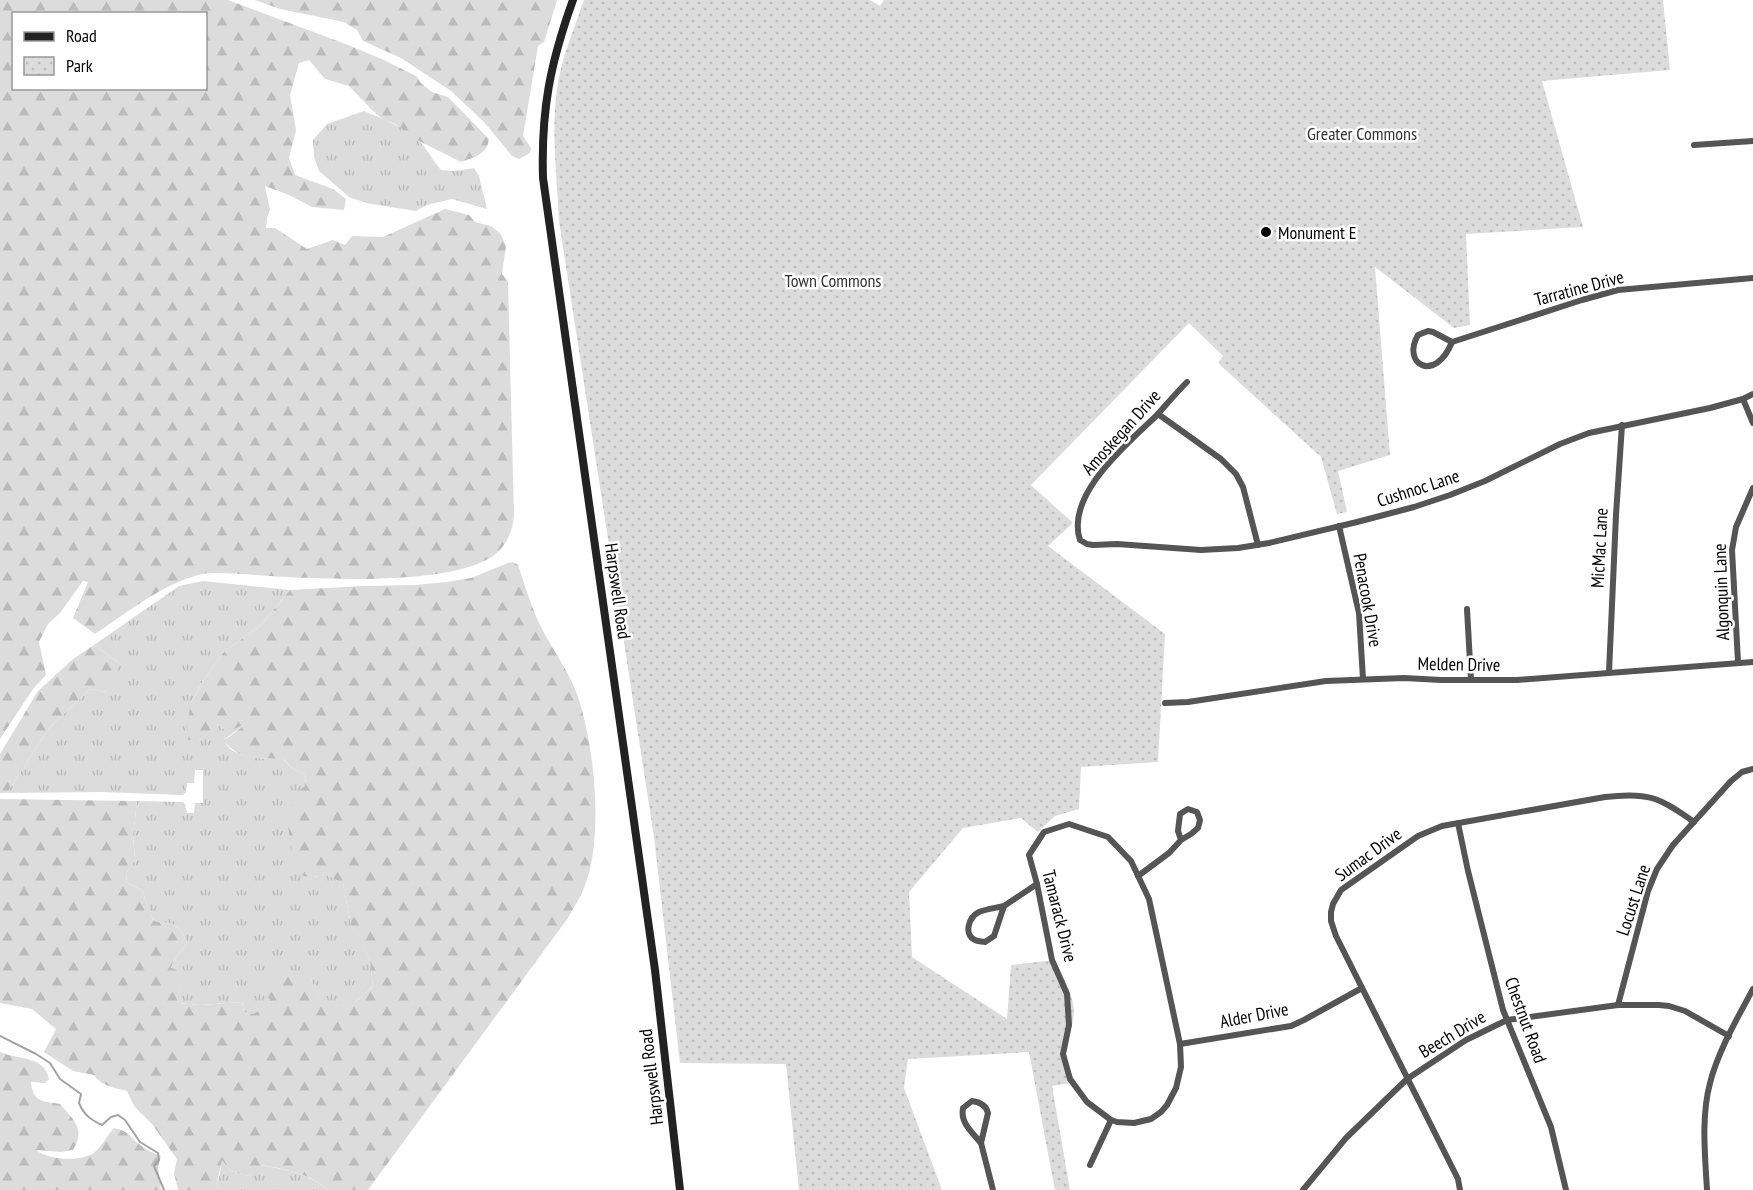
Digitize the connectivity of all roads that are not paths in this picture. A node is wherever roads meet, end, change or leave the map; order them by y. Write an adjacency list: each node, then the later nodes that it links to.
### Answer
1 (573, 0): 40 (main road, Harpswell Road)
2 (1753, 141): 3 (street)
3 (1694, 145)
4 (1753, 278): 5 (street, Tarratine Drive)
5 (1452, 342): 5 (street)
6 (1187, 382): 9 (street, Amoskegan Drive)
7 (1753, 394): 8 (street, Cushnoc Lane)
8 (1743, 399): 10 (street); 11 (street, Cushnoc Lane)
9 (1158, 414): 14 (street, Amoskegan Drive); 15 (street)
10 (1753, 423)
11 (1622, 425): 13 (street, Cushnoc Lane); 19 (street, MicMac Lane)
12 (1753, 488): 17 (street, Algonquin Lane)
13 (1339, 526): 15 (street, Cushnoc Lane); 20 (street, Penacook Drive)
14 (1080, 540): 15 (street, Cushnoc Lane)
15 (1258, 545)
16 (1467, 609): 21 (street)
17 (1738, 662): 18 (street, Melden Drive); 19 (street, Melden Drive)
18 (1753, 662)
19 (1609, 672): 21 (street, Melden Drive)
20 (1363, 679): 21 (street, Melden Drive); 22 (street, Melden Drive)
21 (1471, 680)
22 (1165, 703)
23 (1753, 769): 24 (street, Locust Lane)
24 (1694, 822): 25 (street, Sumac Drive); 32 (street, Locust Lane)
25 (1458, 823): 30 (street, Sumac Drive); 33 (street, Chestnut Road)
26 (1181, 840): 26 (street); 27 (street)
27 (1138, 876): 28 (street, Tamarack Drive); 35 (street, Tamarack Drive)
28 (1037, 884): 29 (street); 37 (street, Tamarack Drive)
29 (1004, 906): 29 (street)
30 (1362, 987): 35 (street, Alder Drive); 36 (street, Sumac Drive)
31 (1753, 989): 34 (street)
32 (1618, 1005): 33 (street, Beech Drive); 34 (street, Beech Drive)
33 (1507, 1020): 36 (street, Beech Drive); 44 (street, Chestnut Road)
34 (1729, 1036): 45 (street)
35 (1180, 1044): 37 (street, Tamarack Drive)
36 (1407, 1079): 42 (street, Beech Drive); 43 (street, Sumac Drive)
37 (1111, 1120): 39 (street)
38 (981, 1143): 38 (street); 41 (street)
39 (1090, 1166)
40 (680, 1190)
41 (993, 1190)
42 (1303, 1190)
43 (1460, 1190)
44 (1566, 1190)
45 (1707, 1190)

